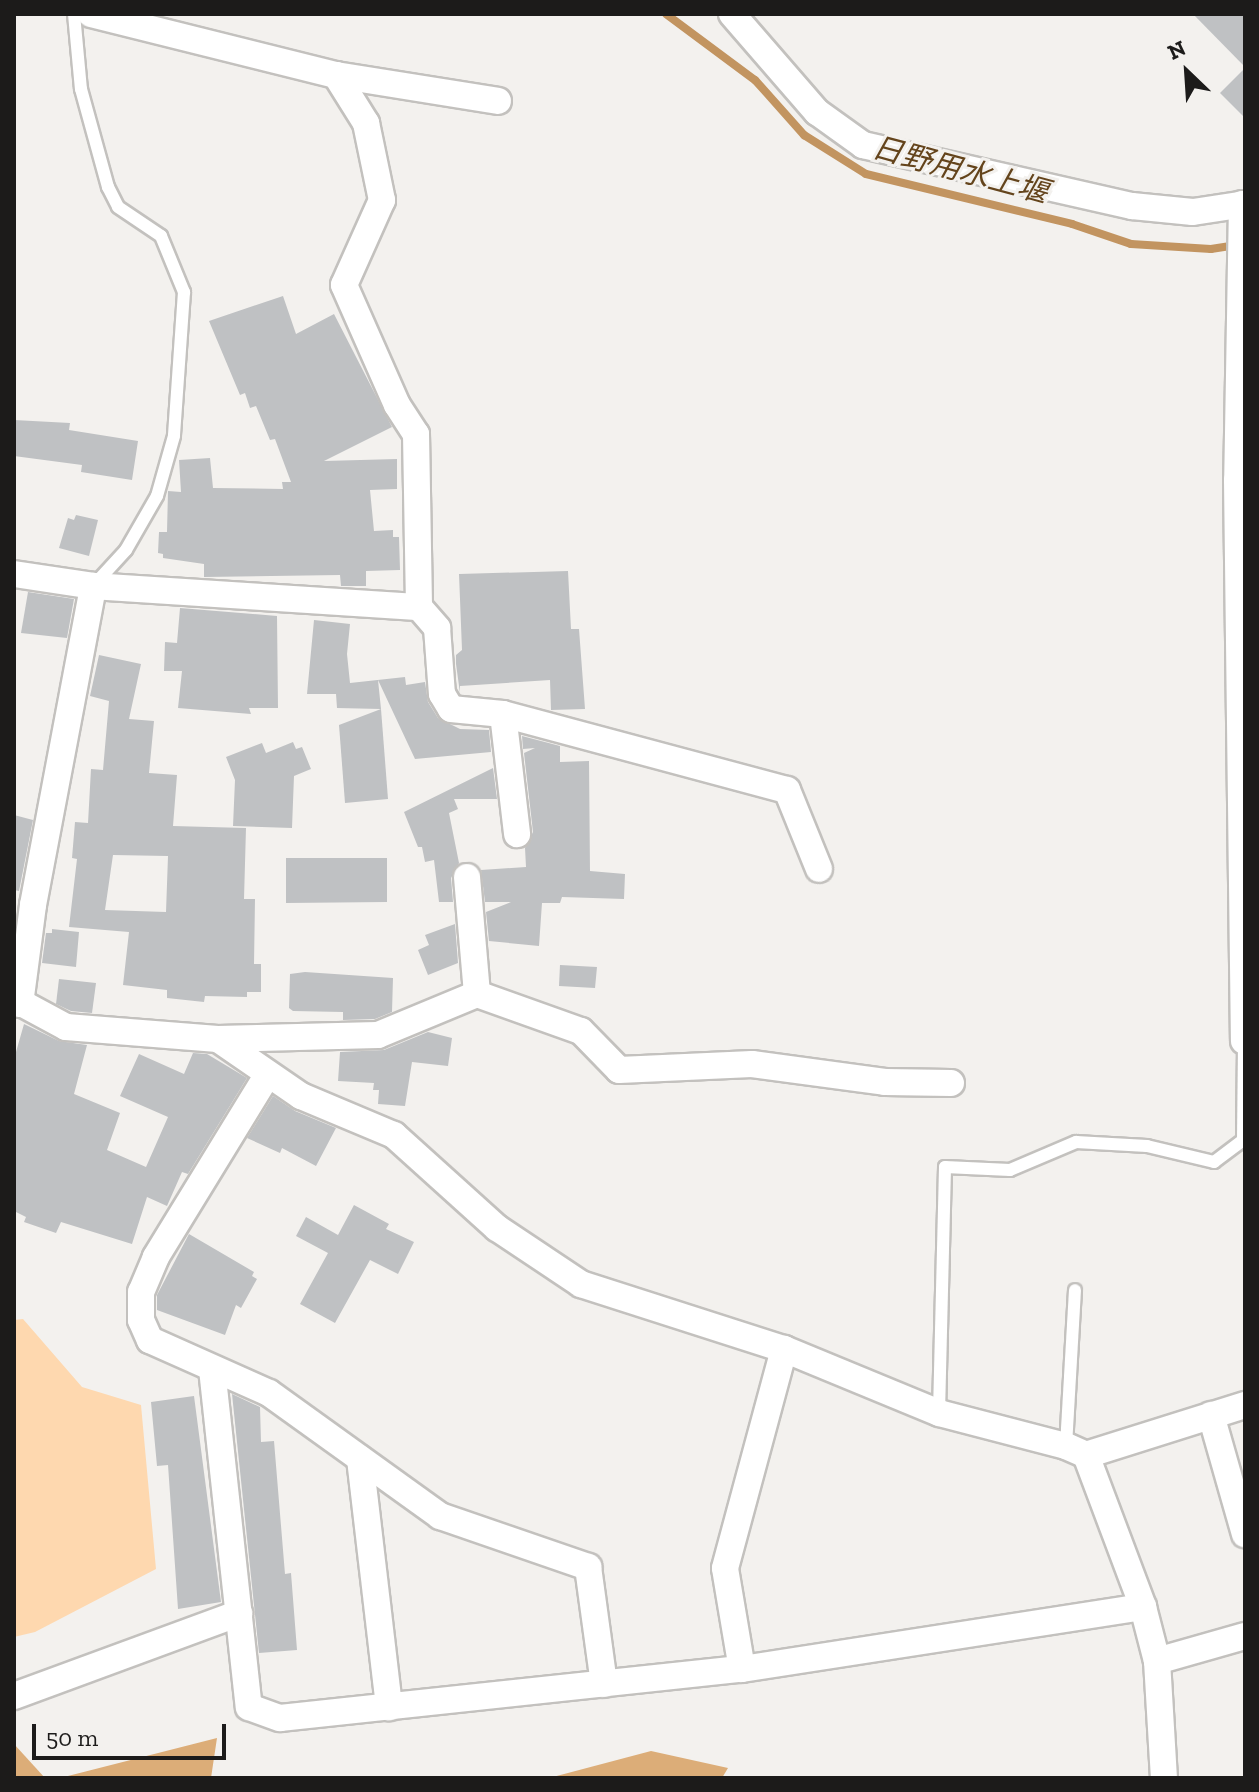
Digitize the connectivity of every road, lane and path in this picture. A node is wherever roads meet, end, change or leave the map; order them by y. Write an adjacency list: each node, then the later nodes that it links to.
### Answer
1 (74, 14): 9 (lane)
2 (91, 14): 4 (street)
3 (732, 14): 6 (street)
4 (336, 75): 5 (street); 10 (street)
5 (498, 101)
6 (1244, 204): 7 (street)
7 (1241, 480): 18 (street)
8 (14, 574): 9 (street)
9 (93, 586): 10 (street); 16 (street)
10 (419, 607): 11 (street)
11 (503, 714): 12 (street); 13 (street)
12 (517, 834)
13 (819, 869)
14 (467, 877): 15 (street)
15 (477, 994): 17 (street); 20 (street)
16 (16, 1008): 17 (street)
17 (218, 1039): 19 (street)
18 (1244, 1041): 25 (lane)
19 (268, 1074): 22 (street); 23 (street)
20 (951, 1083)
21 (1075, 1290): 27 (lane)
22 (784, 1349): 25 (street); 34 (street)
23 (212, 1369): 28 (street); 31 (street)
24 (1245, 1405): 26 (street)
25 (939, 1413): 27 (street)
26 (1211, 1415): 27 (street); 29 (street)
27 (1076, 1450): 30 (street)
28 (360, 1459): 35 (street); 37 (street)
29 (1245, 1534)
30 (1143, 1607): 33 (street); 34 (street)
31 (239, 1613): 36 (street); 37 (street)
32 (1245, 1636): 33 (street)
33 (1157, 1661): 38 (street)
34 (742, 1669): 35 (street)
35 (604, 1684): 37 (street)
36 (14, 1696)
37 (389, 1707)
38 (1164, 1778)

